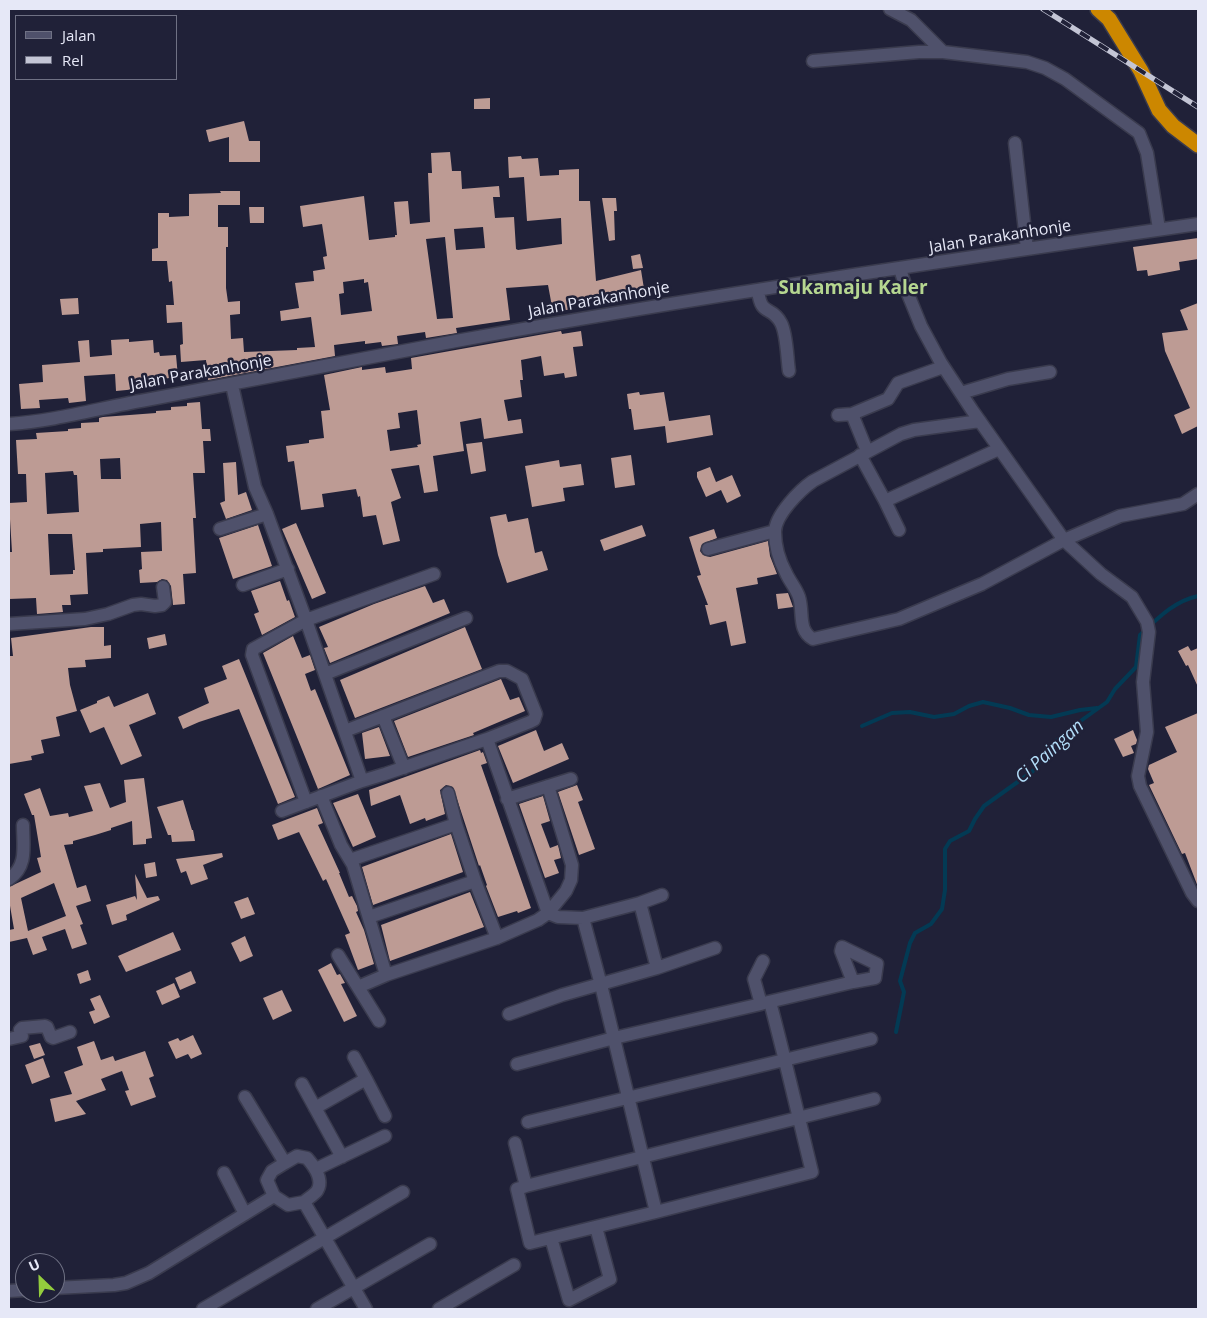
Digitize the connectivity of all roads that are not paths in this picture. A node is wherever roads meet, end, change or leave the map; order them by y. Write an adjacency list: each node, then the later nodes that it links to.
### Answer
1 (890, 9): 3 (street)
2 (1098, 9): 6 (highway)
3 (943, 52): 4 (street); 8 (street)
4 (813, 61)
5 (1014, 143): 9 (street)
6 (1198, 145)
7 (1198, 224): 8 (street, Jalan Parakanhonje)
8 (1159, 229): 9 (street, Jalan Parakanhonje)
9 (1027, 249): 10 (street, Jalan Parakanhonje)
10 (900, 269): 11 (street, Jalan Parakanhonje); 12 (street)
11 (758, 290): 13 (street); 15 (street, Jalan Parakanhonje)
12 (943, 367): 16 (street); 17 (street)
13 (789, 371)
14 (1050, 372): 16 (street)
15 (232, 385): 20 (street, Jalan Parakanhonje); 25 (street)
16 (961, 393): 19 (street)
17 (852, 414): 18 (street); 22 (street)
18 (838, 415)
19 (980, 421): 21 (street); 22 (street)
20 (9, 424)
21 (999, 449): 24 (street); 29 (street)
22 (864, 453): 24 (street); 28 (street)
23 (1198, 494): 29 (street)
24 (885, 501): 27 (street)
25 (267, 514): 26 (street); 31 (street)
26 (220, 529)
27 (899, 530)
28 (774, 531): 29 (street); 30 (street)
29 (1064, 540): 57 (street)
30 (708, 549)
31 (288, 569): 33 (street); 36 (street)
32 (434, 574): 36 (street)
33 (243, 585)
34 (164, 595): 37 (street)
35 (466, 618): 38 (street)
36 (306, 620): 38 (street); 49 (street)
37 (9, 624)
38 (325, 674): 40 (street)
39 (383, 716): 40 (street); 41 (street); 42 (street)
40 (345, 731): 44 (street)
41 (488, 739): 42 (street); 48 (street)
42 (404, 768): 44 (street)
43 (571, 779): 45 (street)
44 (362, 781): 47 (street)
45 (548, 786): 48 (street); 59 (street)
46 (448, 793): 51 (street)
47 (321, 796): 49 (street); 53 (street)
48 (507, 798): 59 (street)
49 (306, 802): 50 (street)
50 (282, 810)
51 (456, 824): 53 (street); 55 (street)
52 (23, 825): 54 (street)
53 (350, 860): 60 (street)
54 (9, 879)
55 (474, 881): 60 (street); 62 (street)
56 (662, 895): 58 (street)
57 (1198, 901)
58 (640, 903): 61 (street); 66 (street)
59 (548, 913): 61 (street); 62 (street)
60 (369, 917): 67 (street)
61 (583, 918): 69 (street)
62 (497, 938): 67 (street)
63 (715, 948): 66 (street)
64 (338, 955): 70 (street)
65 (763, 961): 71 (street)
66 (657, 968): 69 (street)
67 (386, 975): 70 (street)
68 (853, 982): 71 (street)
69 (601, 985): 72 (street); 75 (street)
70 (358, 987): 73 (street)
71 (766, 1003): 75 (street); 79 (street)
72 (509, 1014)
73 (379, 1021)
74 (70, 1032): 76 (street)
75 (614, 1038): 80 (street); 84 (street)
76 (9, 1039)
77 (871, 1039): 79 (street)
78 (354, 1057): 81 (street)
79 (785, 1060): 84 (street); 88 (street)
80 (517, 1064)
81 (366, 1079): 86 (street); 87 (street)
82 (302, 1084): 86 (street)
83 (246, 1098): 94 (street)
84 (628, 1098): 89 (street); 93 (street)
85 (874, 1099): 88 (street)
86 (315, 1108): 92 (street)
87 (385, 1116)
88 (799, 1118): 93 (street); 101 (street)
89 (528, 1122)
90 (385, 1136): 92 (street)
91 (515, 1143): 97 (street)
92 (342, 1157): 95 (street)
93 (643, 1158): 97 (street); 101 (street)
94 (285, 1163): 95 (street); 99 (street)
95 (316, 1169): 100 (street)
96 (224, 1173): 102 (street)
97 (526, 1186): 105 (street)
98 (403, 1192): 104 (street)
99 (274, 1196): 100 (street); 102 (street)
100 (304, 1202): 104 (street)
101 (656, 1212): 103 (street)
102 (245, 1214): 108 (street)
103 (596, 1227): 105 (street); 105 (street)
104 (325, 1238): 109 (street); 110 (street)
105 (551, 1238)
106 (430, 1244): 109 (street)
107 (514, 1265): 113 (street)
108 (65, 1287)
109 (354, 1288): 111 (street); 112 (street)
110 (203, 1309)
111 (316, 1309)
112 (366, 1309)
113 (439, 1309)

